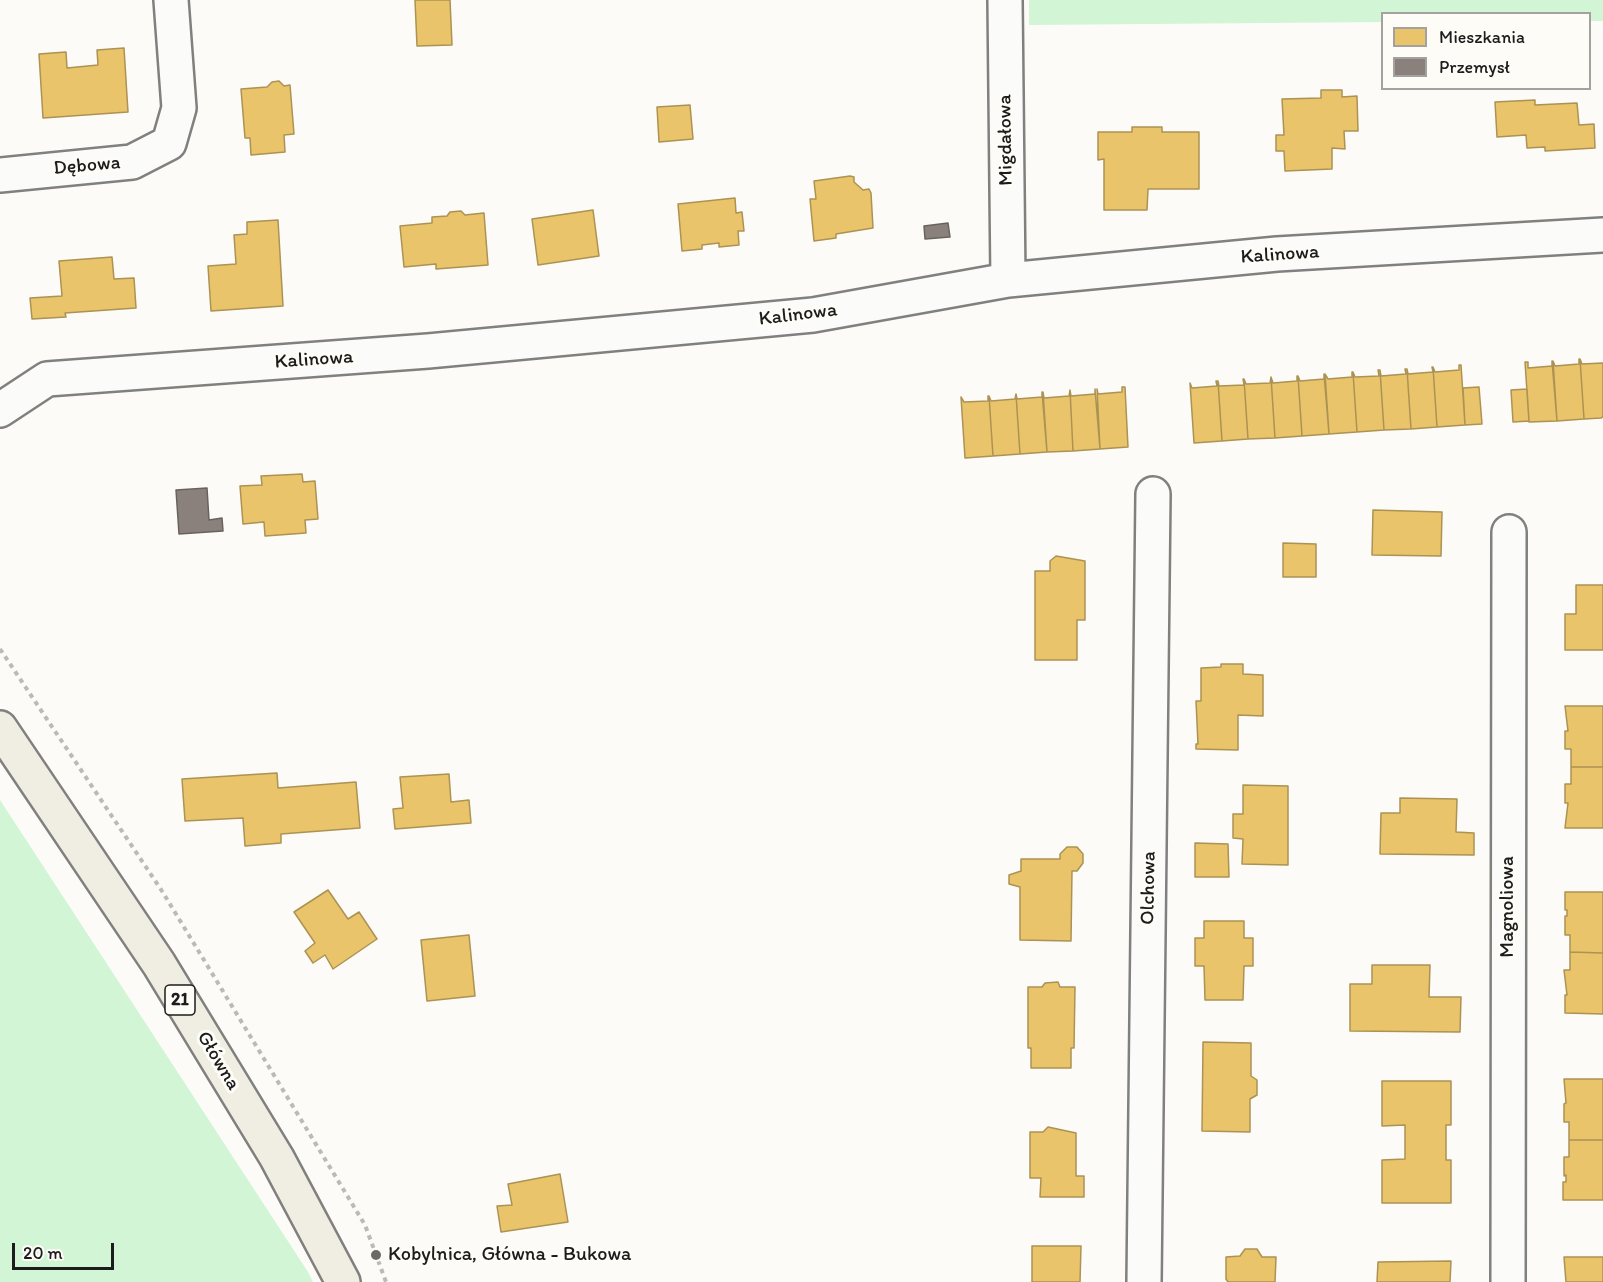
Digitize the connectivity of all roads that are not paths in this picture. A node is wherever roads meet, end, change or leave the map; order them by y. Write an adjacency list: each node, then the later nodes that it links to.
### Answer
1 (171, 0): 3 (street, Dębowa)
2 (1005, 0): 5 (street, Migdałowa)
3 (0, 176)
4 (1603, 235): 5 (street, Kalinowa)
5 (1008, 280): 6 (street, Kalinowa)
6 (0, 410)
7 (1153, 494): 11 (street, Olchowa)
8 (1509, 532): 12 (street, Magnoliowa)
9 (0, 728): 10 (main road, Główna / 21)
10 (343, 1282)
11 (1144, 1282)
12 (1508, 1282)

